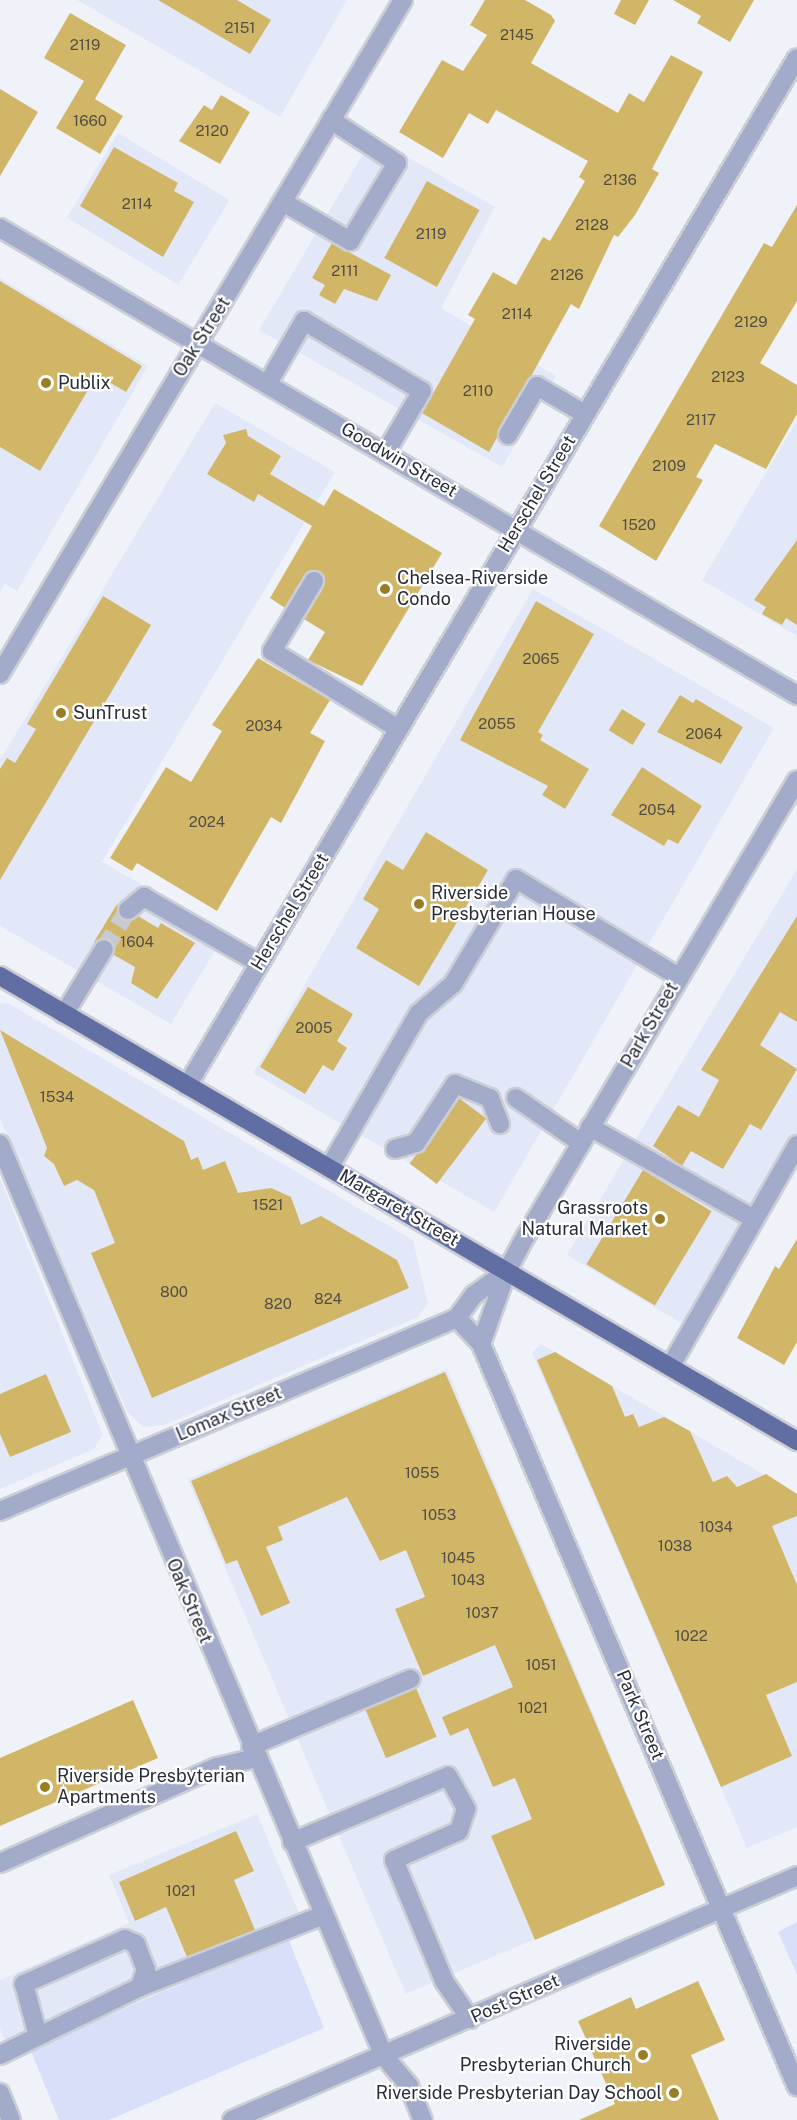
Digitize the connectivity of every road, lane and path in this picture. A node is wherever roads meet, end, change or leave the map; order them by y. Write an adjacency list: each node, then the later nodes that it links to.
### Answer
1 (403, 0): 3 (street, Oak Street)
2 (797, 58): 8 (street, Herschel Street)
3 (331, 120): 4 (street, Oak Street); 4 (street)
4 (283, 202): 6 (street, Oak Street)
5 (0, 228): 6 (street, Goodwin Street)
6 (199, 343): 7 (street, Goodwin Street); 13 (street, Oak Street)
7 (268, 384): 10 (street, Goodwin Street); 10 (street)
8 (585, 414): 9 (street); 11 (street, Herschel Street)
9 (508, 435)
10 (386, 452): 11 (street, Goodwin Street)
11 (517, 529): 14 (street, Goodwin Street); 15 (street, Herschel Street)
12 (314, 581): 15 (street)
13 (0, 674)
14 (797, 695)
15 (399, 729): 19 (street, Herschel Street)
16 (797, 780): 21 (street, Park Street)
17 (128, 910): 19 (street)
18 (104, 949): 22 (street)
19 (259, 963): 23 (street, Herschel Street)
20 (0, 976): 22 (main road, Margaret Street)
21 (678, 977): 26 (street, Park Street); 30 (street)
22 (64, 1014): 23 (main road, Margaret Street)
23 (187, 1086): 30 (main road, Margaret Street)
24 (516, 1098): 26 (street)
25 (500, 1124): 29 (street)
26 (586, 1135): 31 (street); 32 (street, Park Street)
27 (0, 1144): 37 (street, Oak Street)
28 (797, 1145): 31 (street)
29 (395, 1149)
30 (329, 1168): 32 (main road, Margaret Street)
31 (754, 1219): 35 (street)
32 (507, 1271): 33 (street, Park Street); 34 (street, Park Street); 35 (main road, Margaret Street)
33 (457, 1318): 34 (street, Park Street); 37 (street, Lomax Street)
34 (481, 1344): 44 (street, Park Street)
35 (670, 1367): 36 (main road, Margaret Street)
36 (797, 1441)
37 (127, 1457): 38 (street, Lomax Street); 40 (street, Oak Street)
38 (0, 1511)
39 (410, 1679): 40 (street)
40 (253, 1752): 41 (street, Oak Street); 42 (street)
41 (292, 1842): 45 (street, Oak Street); 47 (street)
42 (0, 1863)
43 (797, 1876): 44 (street, Post Street)
44 (722, 1909): 47 (street, Post Street); 51 (street, Park Street)
45 (324, 1915): 46 (street); 50 (street, Oak Street)
46 (140, 1987): 48 (street); 48 (street)
47 (470, 2019): 50 (street, Post Street)
48 (38, 2036): 49 (street)
49 (0, 2055)
50 (384, 2056): 54 (street, Post Street); 55 (street, Oak Street)
51 (797, 2087)
52 (0, 2093): 53 (street)
53 (11, 2120)
54 (232, 2120)
55 (423, 2120)

